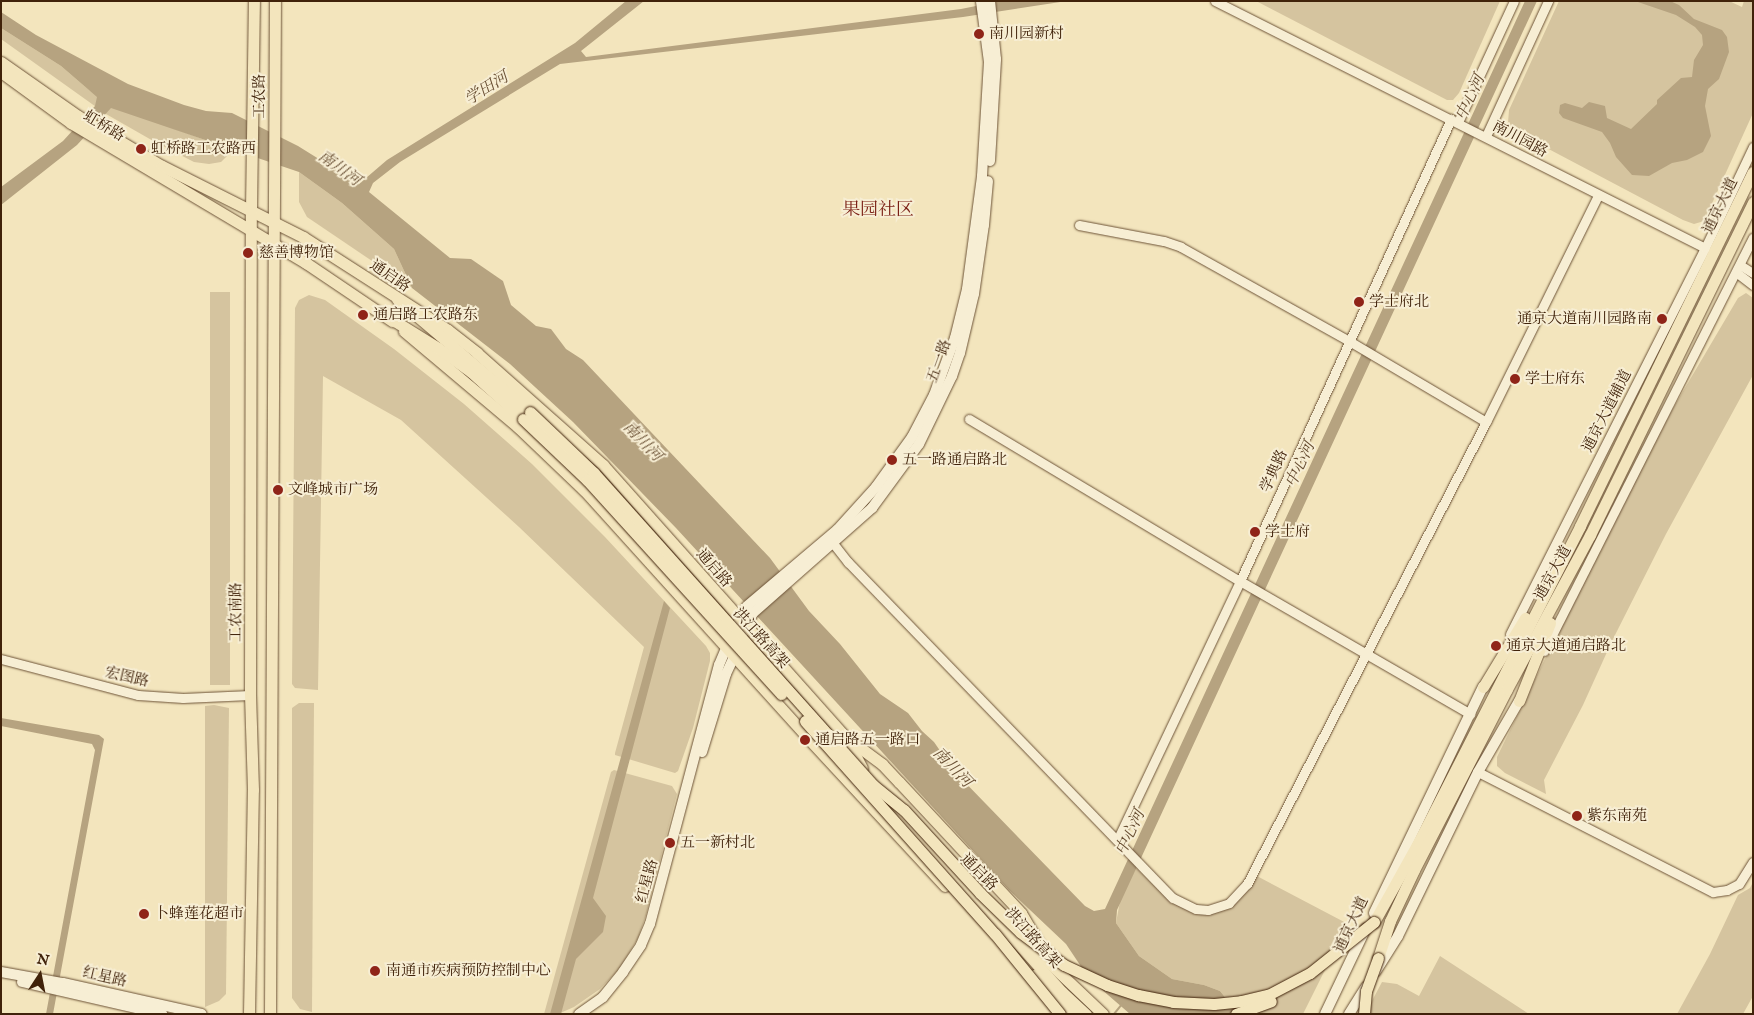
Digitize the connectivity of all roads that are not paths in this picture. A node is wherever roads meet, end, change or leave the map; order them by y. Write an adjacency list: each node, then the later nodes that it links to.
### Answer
1 (254, 1): 19 (main road, 工农路)
2 (275, 1): 20 (main road, 工农路)
3 (981, 1): 8 (main road, 五一路)
4 (990, 1): 8 (main road, 五一路)
5 (1215, 1): 12 (street, 南川园路)
6 (1514, 1): 12 (street, 学典路)
7 (1548, 1): 14 (street)
8 (988, 16): 37 (main road, 五一路)
9 (1, 62): 11 (main road, 虹桥路)
10 (1, 72): 11 (main road, 虹桥路)
11 (75, 120): 13 (main road, 虹桥路)
12 (1457, 122): 14 (street, 南川园路); 31 (street, 学典路)
13 (95, 131): 19 (main road, 虹桥路); 22 (main road, 虹桥路)
14 (1484, 134): 17 (street, 南川园路)
15 (1753, 147): 25 (street, 通京大道辅道)
16 (1753, 172): 35 (main road, 通京大道)
17 (1598, 195): 25 (street, 南川园路); 34 (street)
18 (1753, 202): 36 (main road, 通京大道)
19 (251, 210): 20 (main road, 虹桥路); 22 (main road, 工农南路)
20 (273, 221): 24 (main road); 29 (main road, 通启路)
21 (1079, 225): 31 (street)
22 (251, 231): 24 (main road, 虹桥路); 45 (main road, 工农南路)
23 (1753, 238): 26 (street)
24 (274, 243): 30 (main road); 64 (main road)
25 (1705, 248): 43 (street, 通京大道辅道)
26 (1738, 269): 27 (street); 28 (street); 46 (street)
27 (1753, 273)
28 (1753, 285)
29 (397, 299): 32 (main road, 洪江路高架); 39 (main road, 通启路)
30 (385, 315): 32 (main road, 洪江路高架); 40 (main road)
31 (1349, 341): 34 (street); 38 (street, 学典路)
32 (526, 415): 50 (main road, 洪江路高架, bridge); 54 (main road, 洪江路高架, bridge)
33 (969, 419): 38 (street)
34 (1486, 422): 41 (street)
35 (1580, 526): 43 (main road); 44 (main road, 通京大道)
36 (1590, 535): 44 (main road, 通京大道); 46 (main road)
37 (831, 540): 39 (main road, 五一路); 41 (street)
38 (1240, 581): 41 (street); 51 (street, 学典路)
39 (743, 623): 40 (main road, 五一路); 48 (main road, 通启路)
40 (730, 652): 65 (main road, 红星路); 66 (main road, 红星路); 68 (main road)
41 (1366, 654): 47 (street)
42 (1, 660): 45 (street, 宏图路)
43 (1483, 687): 47 (main road, 通京大道)
44 (1503, 687): 53 (main road, 通京大道); 55 (main road, 通京大道)
45 (250, 695): 63 (main road, 工农南路)
46 (1519, 700): 49 (main road)
47 (1470, 714): 73 (main road, 通京大道)
48 (846, 738): 58 (main road, 通启路); 58 (main road)
49 (1478, 772): 52 (street); 74 (main road)
50 (873, 785): 53 (main road, bridge); 70 (main road, 洪江路高架, bridge)
51 (1120, 834)
52 (1753, 862)
53 (1374, 922): 72 (main road, bridge)
54 (996, 934): 67 (main road, bridge); 69 (main road, 洪江路高架, bridge)
55 (1378, 958): 75 (main road, bridge); 76 (main road, bridge)
56 (1, 972): 59 (main road, 红星路)
57 (1, 978): 59 (main road, 红星路)
58 (1064, 978): 71 (main road, 通启路)
59 (44, 983): 60 (main road, 红星路)
60 (62, 986): 61 (main road, 红星路); 62 (main road, 红星路)
61 (162, 1014)
62 (202, 1014)
63 (249, 1014)
64 (270, 1014)
65 (579, 1014)
66 (591, 1014)
67 (1060, 1014)
68 (1066, 1014)
69 (1072, 1014)
70 (1086, 1014)
71 (1103, 1014)
72 (1236, 1014)
73 (1324, 1014)
74 (1349, 1014)
75 (1364, 1014)
76 (1370, 1014)

